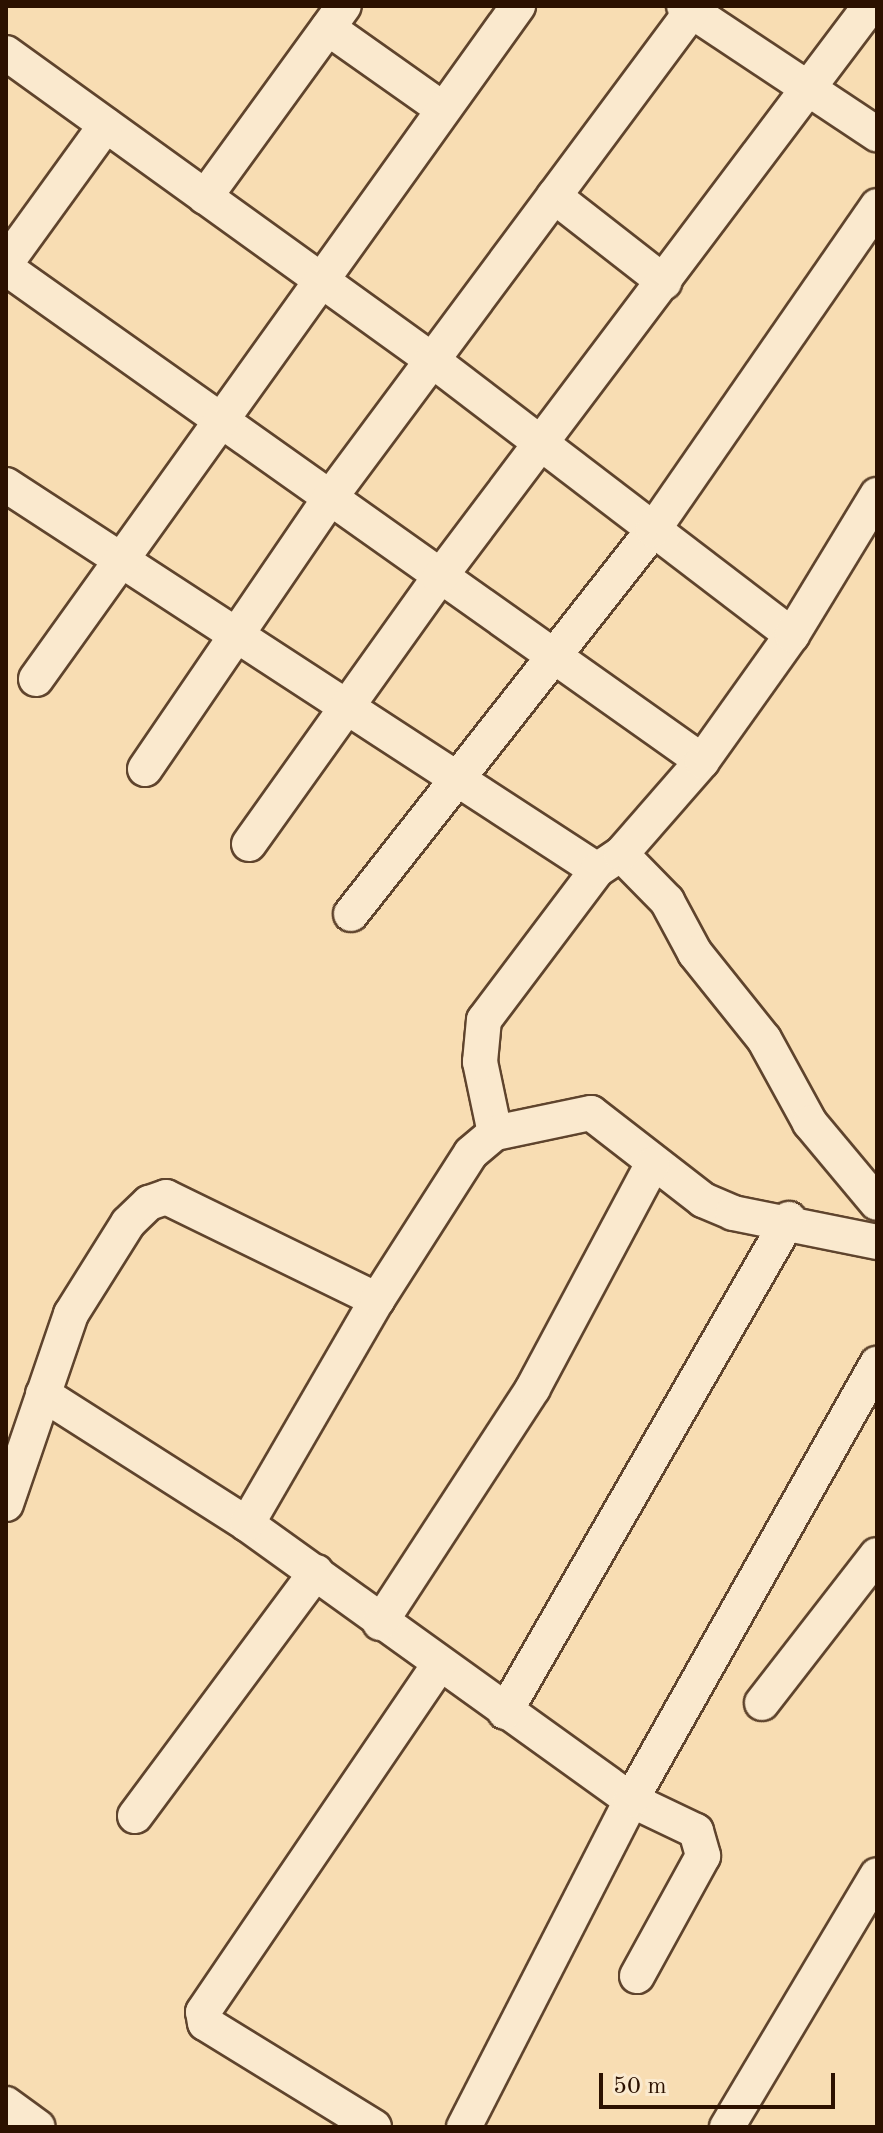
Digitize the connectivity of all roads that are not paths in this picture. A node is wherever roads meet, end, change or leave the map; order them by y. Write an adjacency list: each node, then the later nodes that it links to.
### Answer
1 (518, 6): 7 (street)
2 (870, 6): 6 (street)
3 (705, 13): 6 (street); 10 (street)
4 (336, 17): 7 (street); 11 (street)
5 (6, 53): 8 (street)
6 (806, 92): 9 (street); 15 (street)
7 (443, 109): 14 (street)
8 (106, 125): 11 (street); 13 (street)
9 (877, 134)
10 (554, 196): 15 (street); 16 (street)
11 (205, 197): 14 (street)
12 (877, 206): 22 (street)
13 (6, 266): 17 (street)
14 (317, 277): 16 (street); 17 (street)
15 (664, 282): 18 (street)
16 (432, 360): 18 (street); 21 (street)
17 (218, 420): 21 (street); 23 (street)
18 (541, 443): 22 (street); 24 (street)
19 (6, 485): 23 (street)
20 (877, 495): 26 (street)
21 (329, 499): 24 (street); 25 (street)
22 (653, 530): 26 (street); 27 (street)
23 (118, 558): 25 (street); 28 (street)
24 (439, 578): 27 (street); 29 (street)
25 (235, 635): 29 (street); 31 (street)
26 (792, 635): 30 (street)
27 (552, 659): 30 (street); 32 (street)
28 (36, 679)
29 (344, 708): 32 (street); 33 (street)
30 (702, 761): 34 (street)
31 (145, 769)
32 (456, 781): 34 (street); 35 (street)
33 (249, 844)
34 (609, 862): 36 (street); 38 (street)
35 (351, 914)
36 (495, 1133): 37 (street); 41 (street)
37 (652, 1165): 39 (street); 48 (street)
38 (877, 1203)
39 (789, 1219): 40 (street); 51 (street)
40 (877, 1242)
41 (377, 1300): 43 (street); 45 (street)
42 (877, 1364): 52 (street)
43 (43, 1394): 44 (street); 45 (street)
44 (6, 1504)
45 (247, 1524): 47 (street)
46 (877, 1555): 50 (street)
47 (316, 1572): 48 (street); 53 (street)
48 (380, 1623): 49 (street)
49 (439, 1665): 51 (street); 58 (street)
50 (762, 1703)
51 (505, 1712): 52 (street)
52 (631, 1800): 55 (street); 59 (street)
53 (135, 1816)
54 (877, 1875): 60 (street)
55 (637, 1976)
56 (6, 2104): 57 (street)
57 (38, 2127)
58 (374, 2127)
59 (464, 2127)
60 (727, 2127)

